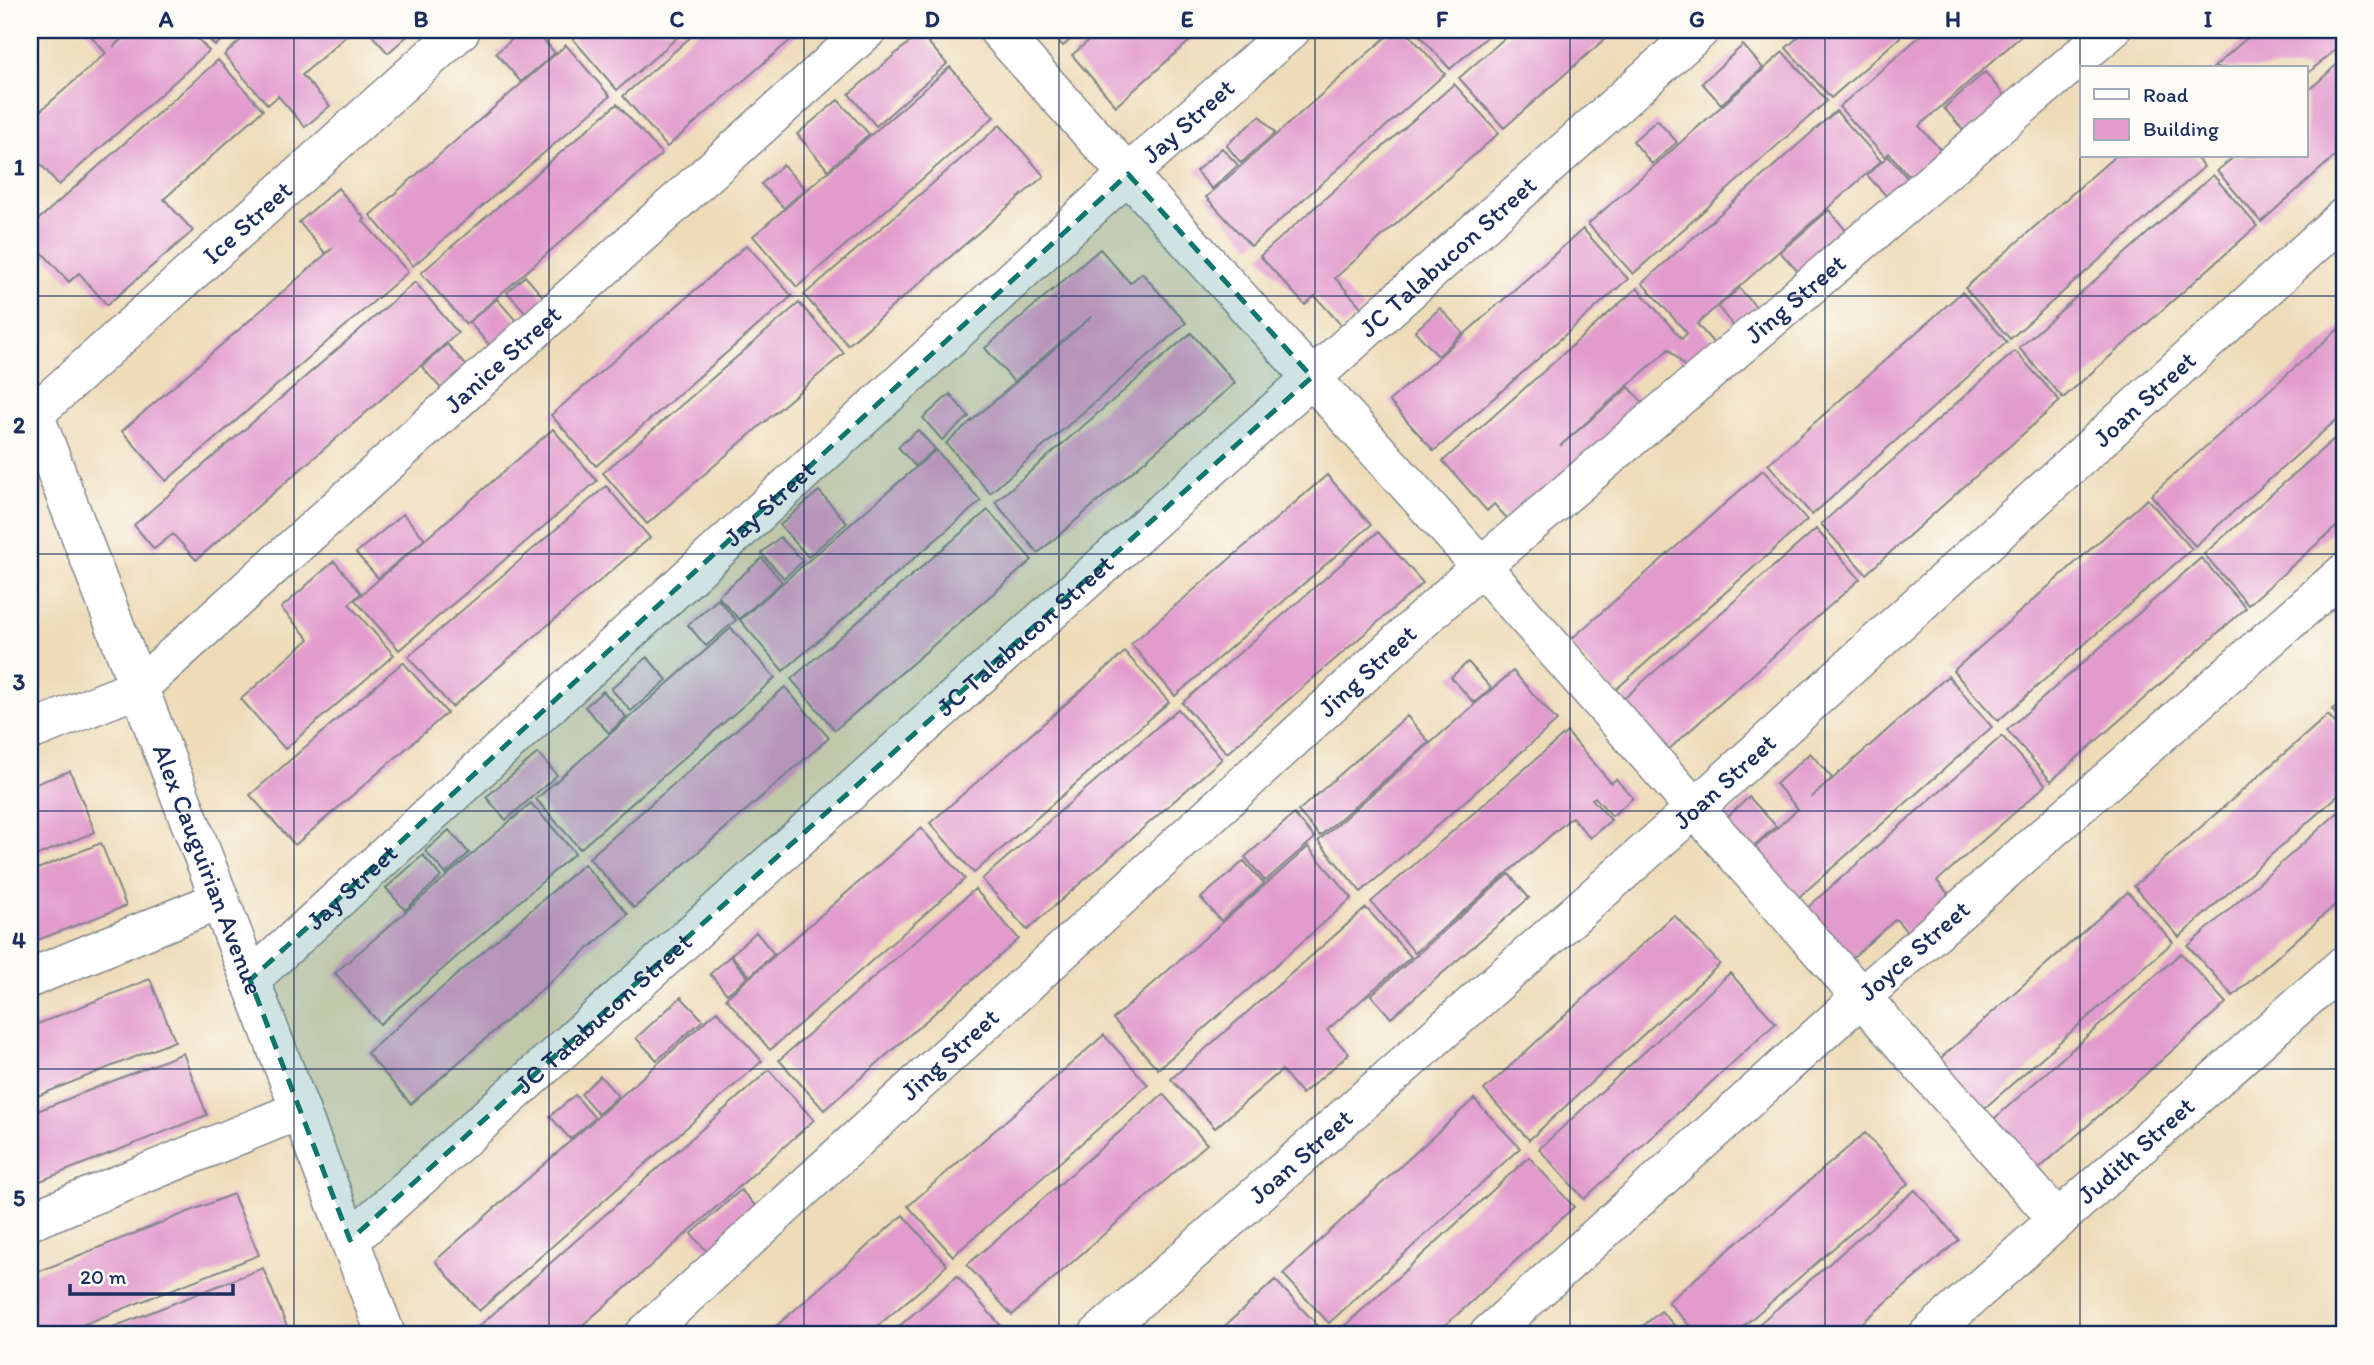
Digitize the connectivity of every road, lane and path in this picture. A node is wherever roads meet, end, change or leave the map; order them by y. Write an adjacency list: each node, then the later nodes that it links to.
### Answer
1 (461, 30): 10 (street, Ice Street)
2 (867, 30): 14 (street, Janice Street)
3 (998, 30): 7 (street)
4 (1291, 30): 7 (street, Jay Street)
5 (1700, 30): 9 (street, JC Talabucon Street)
6 (2111, 30): 12 (street, Jing Street)
7 (1128, 174): 9 (street); 20 (street, Jay Street)
8 (2344, 217): 16 (street, Joan Street)
9 (1312, 377): 12 (street); 25 (street, JC Talabucon Street)
10 (32, 409): 11 (street, Alex Cauguirian Avenue)
11 (44, 484): 14 (street, Alex Cauguirian Avenue)
12 (1481, 566): 16 (street); 27 (street, Jing Street)
13 (2344, 573): 21 (street, Joyce Street)
14 (138, 688): 15 (street); 17 (street, Alex Cauguirian Avenue)
15 (30, 731)
16 (1694, 808): 21 (street); 28 (street, Joan Street)
17 (220, 900): 19 (street); 20 (street, Alex Cauguirian Avenue)
18 (2344, 965): 23 (street, Judith Street)
19 (30, 978)
20 (250, 980): 22 (street, Alex Cauguirian Avenue)
21 (1861, 997): 23 (street); 29 (street, Joyce Street)
22 (300, 1110): 24 (street); 25 (street, Alex Cauguirian Avenue)
23 (2058, 1220): 30 (street, Judith Street)
24 (30, 1222)
25 (350, 1240): 26 (street, Alex Cauguirian Avenue)
26 (379, 1333)
27 (644, 1335)
28 (1098, 1335)
29 (1488, 1335)
30 (1928, 1335)

